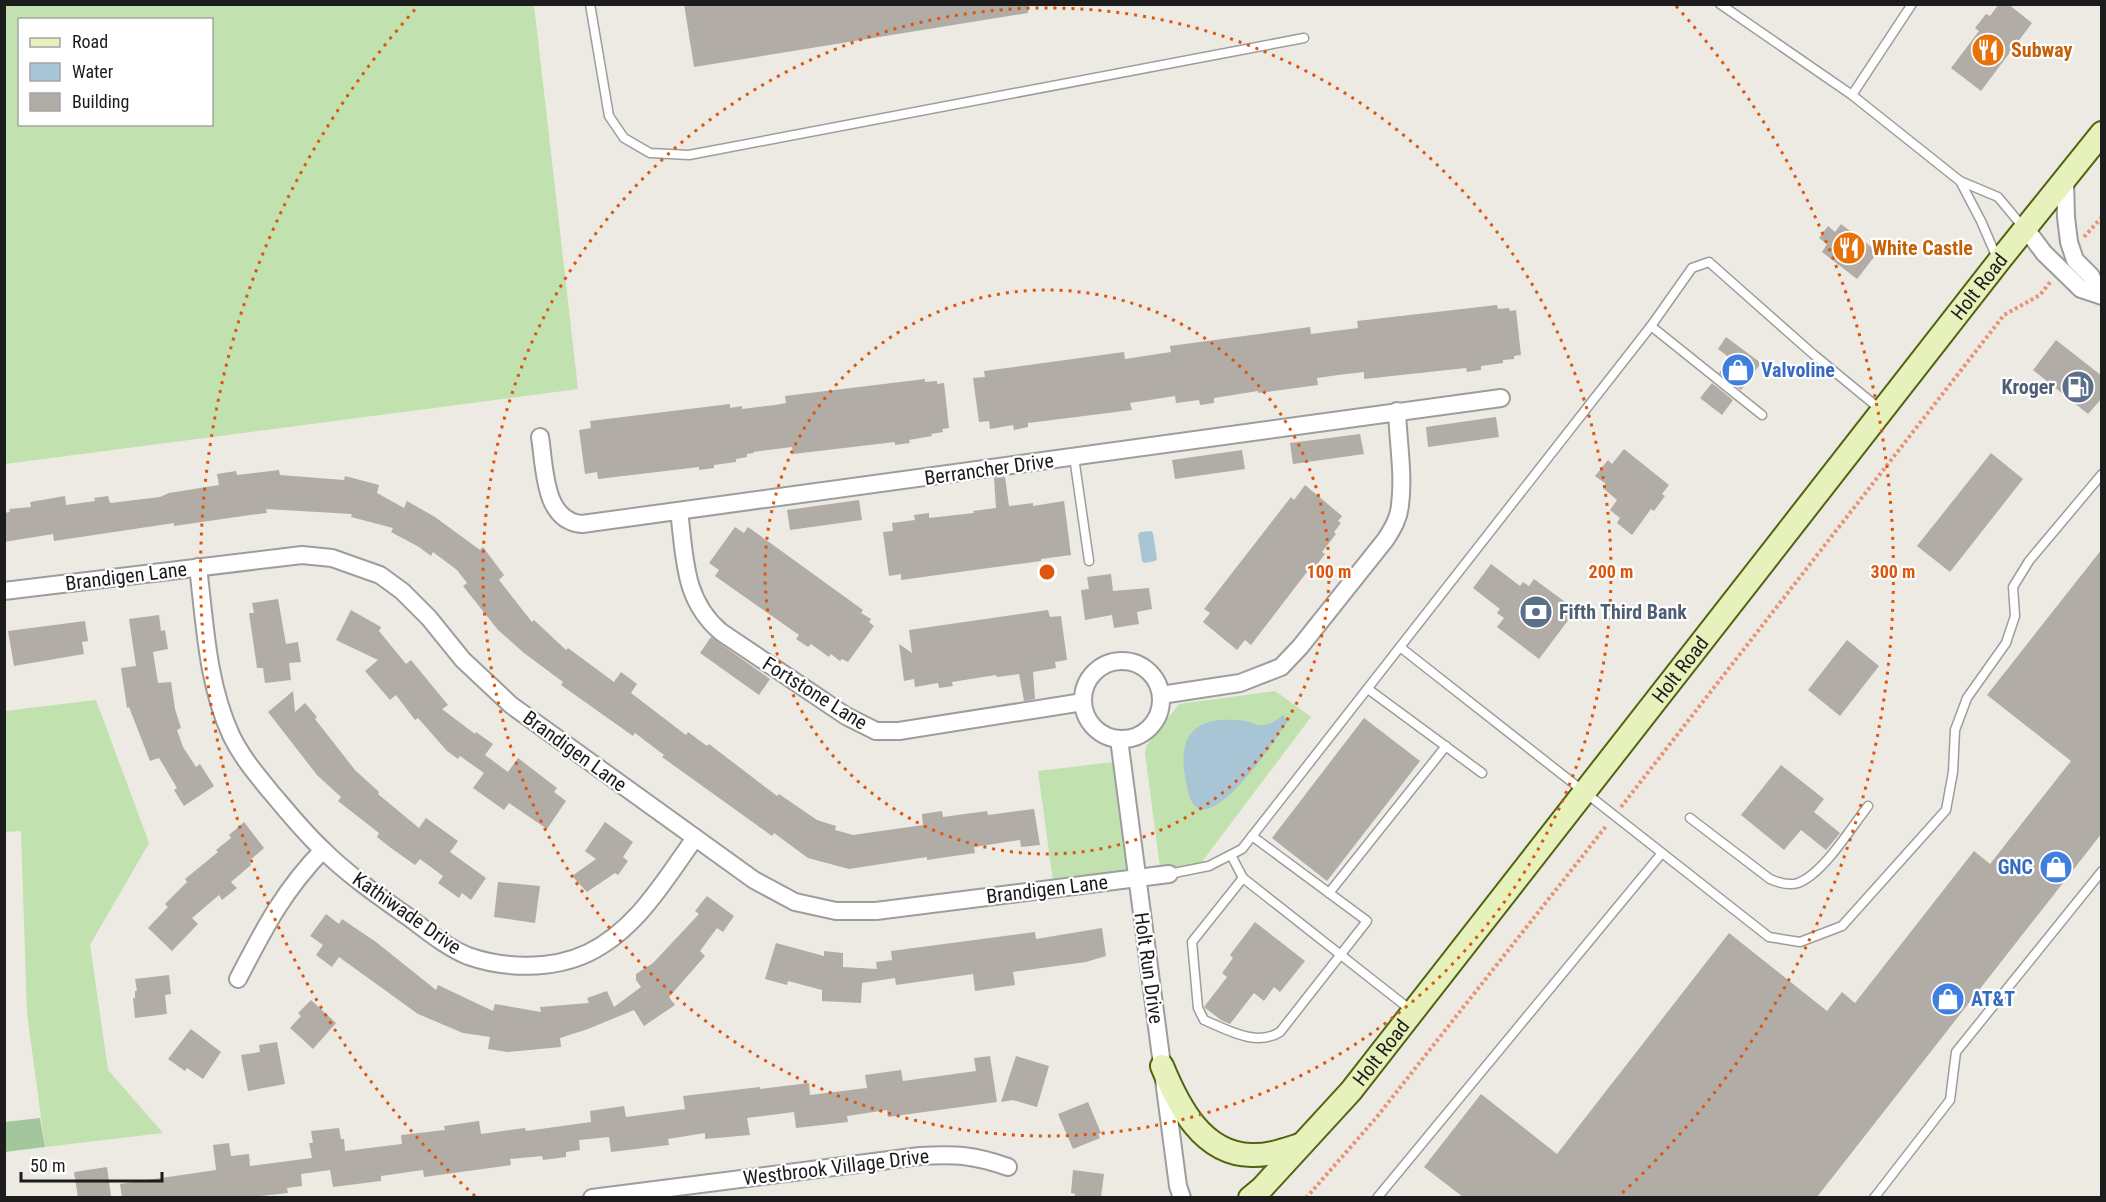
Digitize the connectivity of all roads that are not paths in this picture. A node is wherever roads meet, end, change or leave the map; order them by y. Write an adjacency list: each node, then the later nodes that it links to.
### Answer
1 (590, 4): 4 (lane)
2 (1720, 4): 5 (lane)
3 (1912, 4): 5 (lane)
4 (1304, 38)
5 (1852, 95): 7 (lane)
6 (2102, 133): 8 (main road, Holt Road)
7 (1960, 181): 9 (lane); 10 (lane)
8 (2065, 181): 9 (main road, Holt Road); 11 (street)
9 (2025, 229): 10 (main road, Holt Road); 11 (street)
10 (1999, 261): 14 (main road, Holt Road)
11 (2100, 295)
12 (1651, 326): 14 (lane); 16 (lane); 24 (lane)
13 (1501, 398): 15 (street, Berrancher Drive)
14 (1882, 410): 31 (main road, Holt Road)
15 (1397, 411): 18 (street, Berrancher Drive); 26 (street)
16 (1762, 415)
17 (540, 437): 20 (street, Berrancher Drive)
18 (1074, 457): 20 (street, Berrancher Drive); 21 (lane)
19 (2102, 474): 37 (lane)
20 (679, 511): 27 (street, Fortstone Lane)
21 (1089, 561)
22 (198, 567): 23 (street, Brandigen Lane); 35 (street, Brandigen Lane); 36 (street, Kathiwade Drive)
23 (4, 591)
24 (1400, 647): 25 (lane); 31 (lane)
25 (1368, 689): 29 (lane); 34 (lane)
26 (1161, 695): 27 (street); 28 (street)
27 (1083, 702): 28 (street)
28 (1119, 739): 41 (street, Holt Run Drive)
29 (1446, 746): 30 (lane); 43 (lane)
30 (1482, 772)
31 (1584, 792): 37 (lane); 46 (main road, Holt Road)
32 (1868, 806): 33 (lane)
33 (1690, 818)
34 (1252, 836): 38 (lane); 43 (lane)
35 (695, 838): 36 (street, Kathiwade Drive); 41 (street, Brandigen Lane)
36 (323, 850): 45 (street)
37 (1662, 853): 53 (lane)
38 (1231, 855): 40 (lane); 42 (lane)
39 (2102, 871): 54 (lane)
40 (1168, 874): 41 (street, Brandigen Lane)
41 (1137, 878): 47 (street, Holt Run Drive)
42 (1243, 878): 44 (lane); 44 (lane)
43 (1329, 893): 44 (lane)
44 (1341, 954): 46 (lane)
45 (238, 979)
46 (1413, 1011): 48 (main road, Holt Road)
47 (1162, 1066): 48 (main road); 51 (street, Holt Run Drive)
48 (1302, 1144): 52 (main road, Holt Road)
49 (1008, 1167): 50 (street, Westbrook Village Drive)
50 (592, 1197)
51 (1182, 1197)
52 (1250, 1197)
53 (1377, 1197)
54 (1874, 1197)

